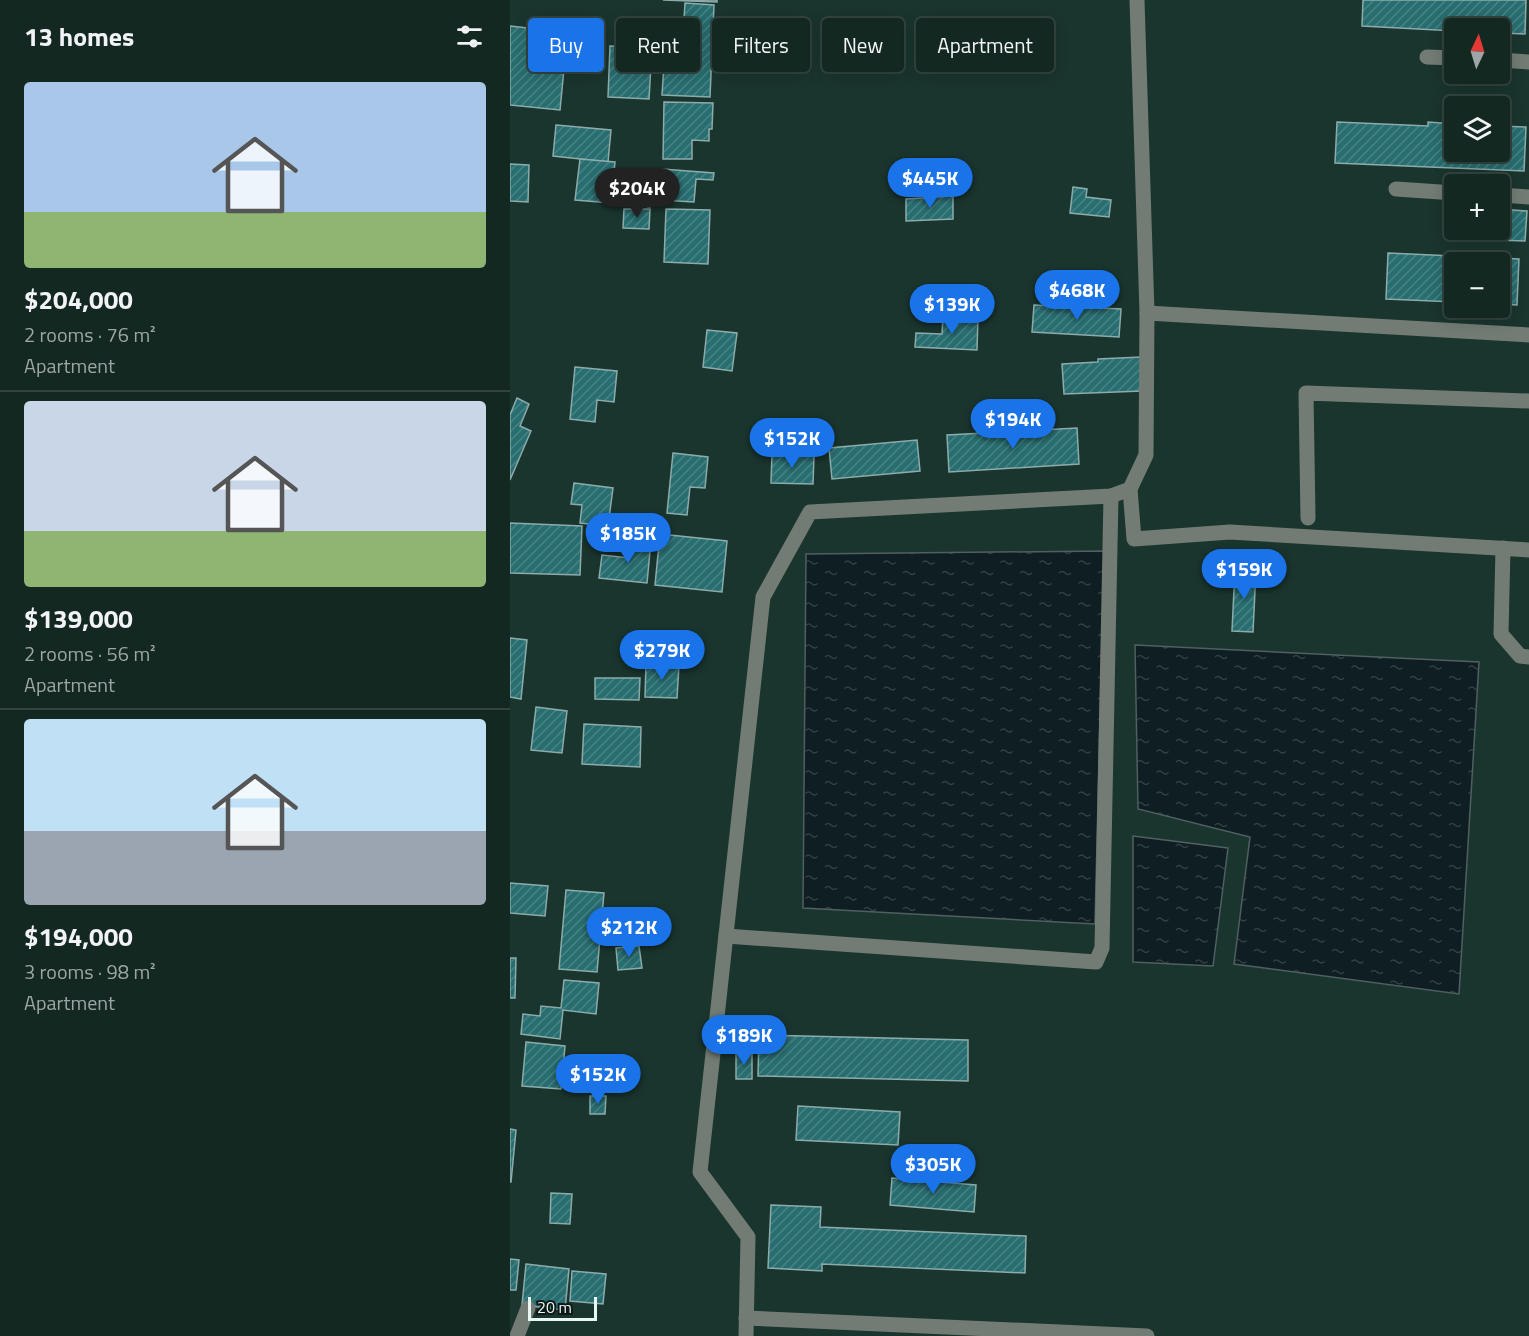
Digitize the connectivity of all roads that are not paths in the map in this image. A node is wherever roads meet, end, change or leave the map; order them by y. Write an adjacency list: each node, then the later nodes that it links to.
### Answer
1 (1137, 0): 10 (street)
2 (1427, 57): 3 (street)
3 (1444, 58)
4 (1510, 61): 5 (street)
5 (1529, 62)
6 (1396, 189): 7 (street)
7 (1444, 192)
8 (1510, 196): 9 (street)
9 (1529, 197)
10 (1147, 313): 11 (street); 13 (street)
11 (1529, 335)
12 (1529, 401): 15 (street)
13 (1130, 489): 14 (street); 16 (street)
14 (1111, 496): 19 (street); 19 (street)
15 (1308, 518)
16 (1503, 548): 17 (street); 18 (street)
17 (1529, 549)
18 (1529, 657)
19 (726, 936): 21 (street)
20 (528, 1308): 22 (street)
21 (746, 1318): 23 (street); 24 (street)
22 (517, 1336)
23 (746, 1336)
24 (1147, 1336)

